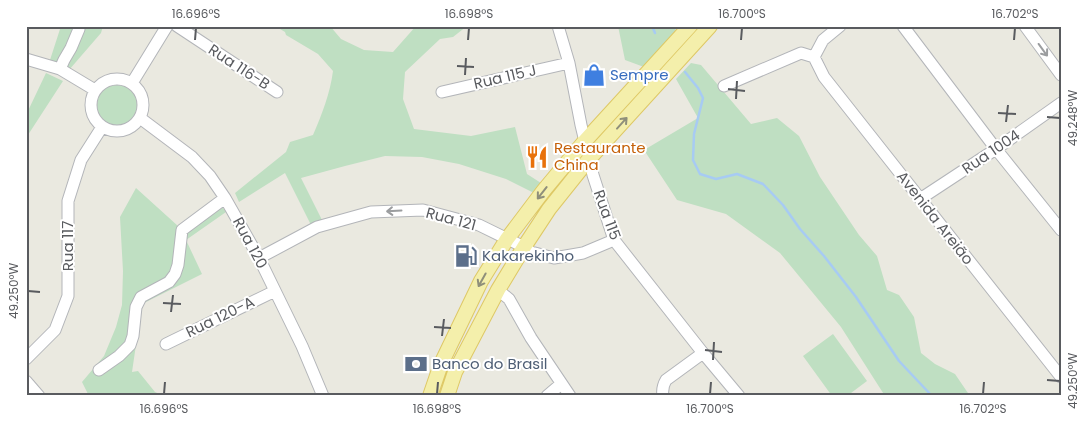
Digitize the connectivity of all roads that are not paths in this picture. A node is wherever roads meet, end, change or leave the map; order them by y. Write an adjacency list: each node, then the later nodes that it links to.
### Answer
1 (78, 26): 13 (street)
2 (167, 26): 15 (street)
3 (177, 26): 18 (street, Rua 116-B)
4 (558, 26): 12 (street, Rua 115)
5 (690, 26): 23 (main road)
6 (710, 26): 25 (main road, one-way to 6)
7 (840, 26): 10 (street)
8 (903, 26): 24 (street)
9 (1026, 26): 14 (street, one-way to 14)
10 (814, 57): 16 (street); 27 (street, Avenida Areião)
11 (26, 59): 13 (street)
12 (569, 63): 19 (street, Rua 115 J); 23 (street, Rua 115)
13 (60, 70): 17 (street)
14 (1061, 75)
15 (132, 82): 17 (street); 21 (street)
16 (724, 86)
17 (95, 90): 22 (street)
18 (277, 92)
19 (442, 92)
20 (1061, 103): 24 (street, Rua 1004)
21 (140, 118): 22 (street); 26 (street, Rua 120)
22 (102, 127): 37 (street, Rua 117)
23 (584, 142): 25 (street, Rua 115); 29 (main road, one-way to 29)
24 (996, 149): 27 (street, Rua 1004); 28 (street)
25 (589, 159): 30 (street, Rua 115); 31 (main road)
26 (225, 198): 32 (street, Rua 120); 38 (street)
27 (920, 199): 39 (street, Avenida Areião)
28 (1061, 230)
29 (507, 238): 31 (street, Rua 121); 32 (street, Rua 121, one-way to 32); 44 (main road, one-way to 44)
30 (614, 240): 31 (street, Rua 121); 36 (street, Rua 115)
31 (524, 247): 33 (main road)
32 (259, 258): 34 (street, Rua 120)
33 (498, 290): 41 (street); 45 (main road)
34 (275, 291): 35 (street, Rua 120-A); 43 (street, Rua 120)
35 (166, 344)
36 (703, 353): 48 (street); 49 (street, Rua 115)
37 (26, 359)
38 (100, 370)
39 (1061, 377)
40 (26, 381): 42 (street)
41 (561, 384): 46 (street); 47 (street)
42 (40, 396)
43 (323, 396)
44 (430, 396)
45 (447, 396)
46 (547, 396)
47 (570, 396)
48 (663, 396)
49 (739, 396)

